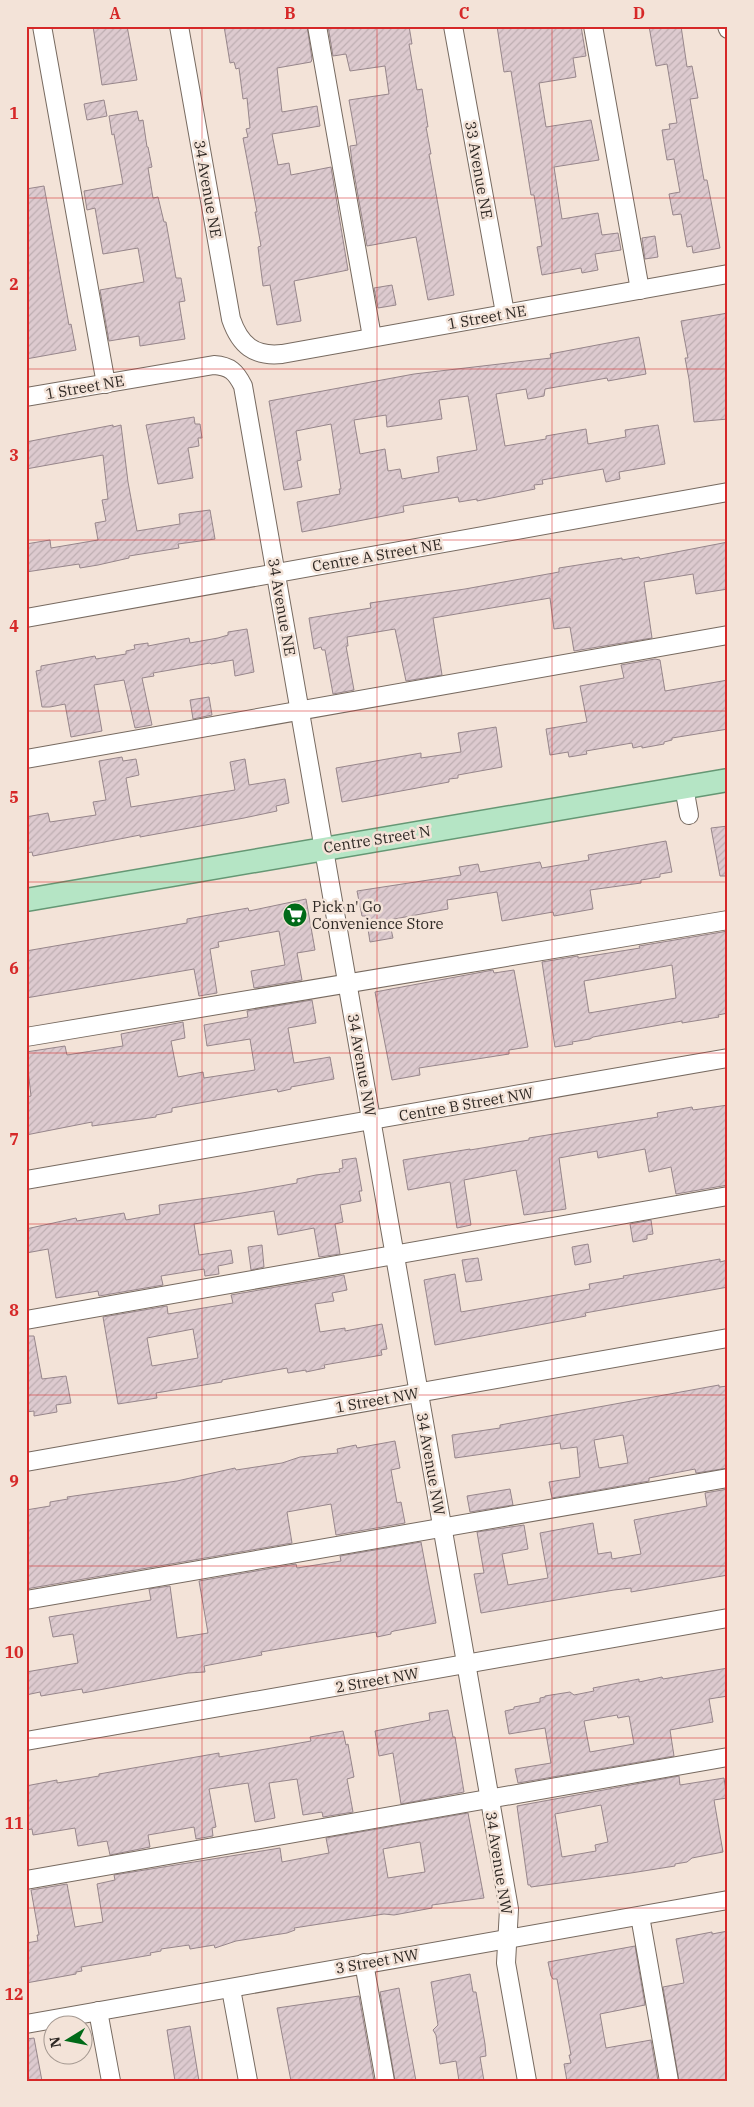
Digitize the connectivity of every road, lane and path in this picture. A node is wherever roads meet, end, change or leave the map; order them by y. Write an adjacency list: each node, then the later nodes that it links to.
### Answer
1 (42, 26): 12 (street)
2 (179, 26): 10 (street, 34 Avenue NE)
3 (317, 26): 9 (street)
4 (453, 26): 8 (street, 33 Avenue NE)
5 (593, 26): 7 (street)
6 (728, 274): 7 (street, 1 Street NE)
7 (640, 290): 8 (street, 1 Street NE)
8 (505, 313): 9 (street, 1 Street NE)
9 (372, 337): 10 (street, 1 Street NE)
10 (248, 347)
11 (232, 369): 12 (street, 1 Street NE); 15 (street, 34 Avenue NE)
12 (106, 384): 13 (street, 1 Street NE)
13 (26, 397)
14 (728, 492): 15 (street, Centre A Street NE)
15 (276, 573): 16 (street, Centre A Street NE); 18 (street, 34 Avenue NE)
16 (26, 618)
17 (728, 635): 18 (street)
18 (301, 712): 19 (street); 23 (street, 34 Avenue NE)
19 (26, 759)
20 (728, 780): 21 (main road, Centre Street N)
21 (684, 787): 22 (street); 23 (main road, Centre Street N)
22 (689, 815)
23 (324, 848): 24 (main road, Centre Street N); 26 (street, 34 Avenue NW)
24 (26, 900)
25 (728, 920): 26 (street)
26 (348, 984): 27 (street); 29 (street, 34 Avenue NW)
27 (26, 1037)
28 (728, 1058): 29 (street, Centre B Street NW)
29 (371, 1121): 30 (street, Centre B Street NW); 32 (street, 34 Avenue NW)
30 (26, 1180)
31 (728, 1196): 32 (street)
32 (395, 1256): 33 (street); 35 (street, 34 Avenue NW)
33 (26, 1320)
34 (728, 1338): 35 (street, 1 Street NW)
35 (419, 1393): 36 (street, 1 Street NW); 38 (street, 34 Avenue NW)
36 (26, 1462)
37 (728, 1478): 38 (street)
38 (442, 1528): 39 (street); 41 (street, 34 Avenue NW)
39 (26, 1600)
40 (728, 1618): 41 (street, 2 Street NW)
41 (466, 1665): 42 (street, 2 Street NW); 44 (street, 34 Avenue NW)
42 (26, 1741)
43 (728, 1757): 44 (street)
44 (490, 1799): 45 (street); 48 (street, 34 Avenue NW)
45 (26, 1880)
46 (728, 1900): 47 (street, 3 Street NW)
47 (640, 1916): 48 (street, 3 Street NW); 57 (street)
48 (507, 1938): 49 (street, 3 Street NW); 56 (street, 34 Avenue NW)
49 (364, 1963): 50 (street, 3 Street NW); 55 (street)
50 (231, 1988): 51 (street, 3 Street NW); 54 (street)
51 (98, 2011): 52 (street, 3 Street NW); 53 (street)
52 (26, 2024)
53 (111, 2081)
54 (248, 2081)
55 (385, 2081)
56 (528, 2081)
57 (670, 2081)

